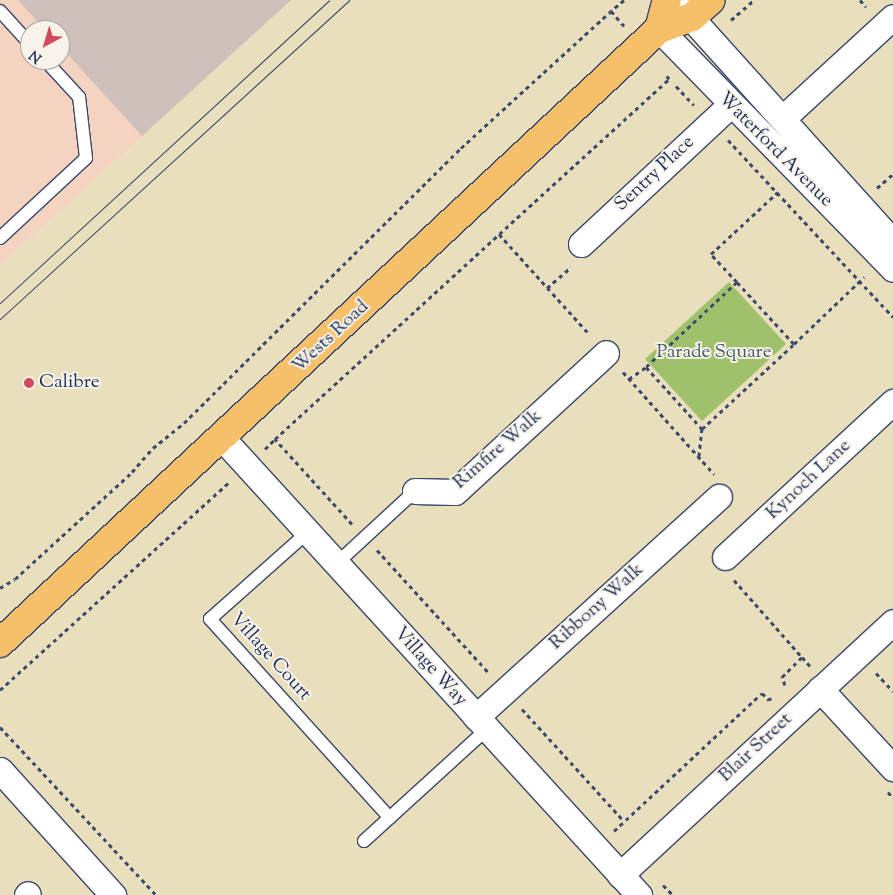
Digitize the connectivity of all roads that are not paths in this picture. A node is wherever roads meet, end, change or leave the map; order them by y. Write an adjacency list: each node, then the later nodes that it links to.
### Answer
1 (667, 0): 6 (main road)
2 (693, 6): 6 (main road, Wests Road); 9 (street, Waterford Avenue)
3 (0, 11): 5 (lane)
4 (893, 16): 9 (street)
5 (20, 33)
6 (651, 37): 8 (street, Waterford Avenue); 15 (main road, Wests Road)
7 (54, 70): 10 (lane)
8 (730, 105): 11 (street, Sentry Place); 12 (street, Waterford Avenue)
9 (783, 118): 12 (street, Waterford Avenue)
10 (0, 238)
11 (580, 244)
12 (890, 257)
13 (606, 353): 16 (street, Rimfire Walk)
14 (893, 402): 19 (street, Kynoch Lane)
15 (222, 438): 18 (street, Village Way); 22 (main road, Wests Road)
16 (415, 491): 20 (lane, Rimfire Walk)
17 (719, 497): 24 (street, Ribbony Walk)
18 (308, 532): 20 (street, Village Way); 27 (lane, Village Court)
19 (725, 557)
20 (336, 564): 24 (street, Village Way)
21 (893, 622): 23 (street, Blair Street)
22 (0, 643)
23 (820, 689): 25 (street); 29 (street, Blair Street)
24 (481, 723): 27 (lane); 29 (street, Village Way)
25 (893, 768)
26 (0, 770): 30 (street)
27 (390, 818): 28 (lane)
28 (364, 841)
29 (620, 875): 31 (street, Village Way)
30 (113, 895)
31 (639, 895)

